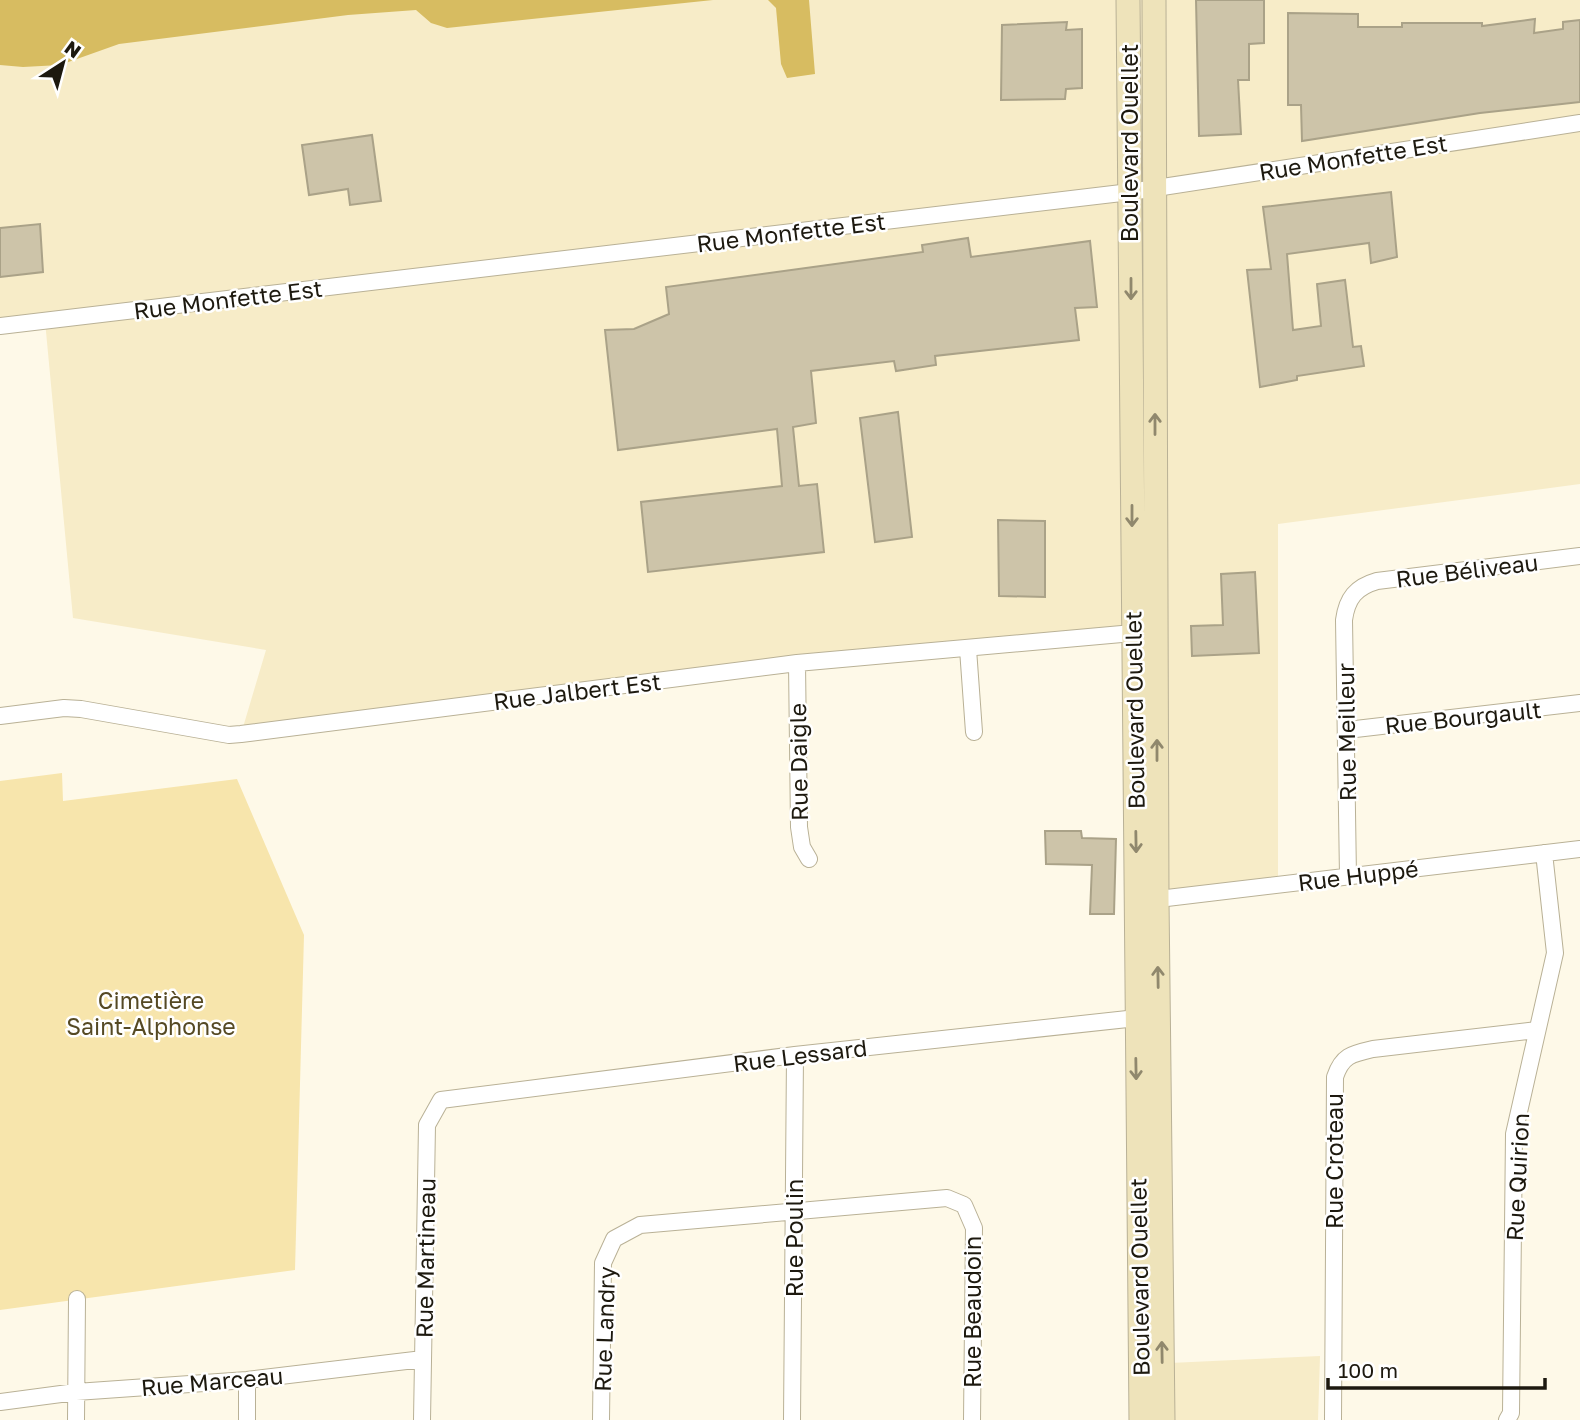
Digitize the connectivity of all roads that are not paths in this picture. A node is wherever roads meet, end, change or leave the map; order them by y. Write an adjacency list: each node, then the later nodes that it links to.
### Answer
1 (1128, 0): 5 (street, Boulevard Ouellet)
2 (1154, 0): 4 (street, Boulevard Ouellet)
3 (1580, 123): 4 (street, Rue Monfette Est)
4 (1154, 188): 5 (street, Rue Monfette Est); 9 (street, Boulevard Ouellet, one-way to 4)
5 (1130, 192): 6 (street, Rue Monfette Est); 9 (street, Boulevard Ouellet, one-way to 9)
6 (0, 326)
7 (1580, 556): 8 (street, Rue Béliveau)
8 (1356, 590): 14 (street, Rue Meilleur)
9 (1145, 632): 10 (street, Rue Jalbert Est); 20 (street, Boulevard Ouellet)
10 (968, 649): 11 (street, Rue Jalbert Est); 15 (street)
11 (797, 663): 13 (street, Rue Jalbert Est); 18 (street, Rue Daigle)
12 (1580, 704): 14 (street, Rue Bourgault)
13 (0, 716)
14 (1347, 730): 19 (street, Rue Meilleur)
15 (974, 732)
16 (1580, 849): 17 (street, Rue Huppé)
17 (1544, 853): 19 (street, Rue Huppé); 22 (street, Rue Quirion)
18 (809, 859)
19 (1348, 876): 20 (street, Rue Huppé)
20 (1147, 901): 21 (street, Boulevard Ouellet)
21 (1147, 1017): 23 (street, Rue Lessard); 37 (street, Boulevard Ouellet, one-way to 37); 38 (street, Boulevard Ouellet, one-way to 21)
22 (1537, 1030): 39 (street, Rue Croteau); 40 (street, Rue Quirion)
23 (795, 1055): 24 (street, Rue Lessard); 25 (street, Rue Poulin)
24 (441, 1100): 27 (street, Rue Martineau)
25 (795, 1213): 34 (street, Rue Landry); 35 (street, Rue Poulin); 36 (street, Rue Beaudoin)
26 (77, 1299): 29 (street)
27 (423, 1359): 28 (street, Rue Marceau); 33 (street, Rue Martineau)
28 (247, 1380): 29 (street, Rue Marceau); 32 (street)
29 (76, 1392): 30 (street, Rue Marceau); 31 (street)
30 (0, 1402)
31 (76, 1420)
32 (247, 1420)
33 (422, 1420)
34 (601, 1420)
35 (792, 1420)
36 (972, 1420)
37 (1141, 1420)
38 (1163, 1420)
39 (1333, 1420)
40 (1507, 1420)

